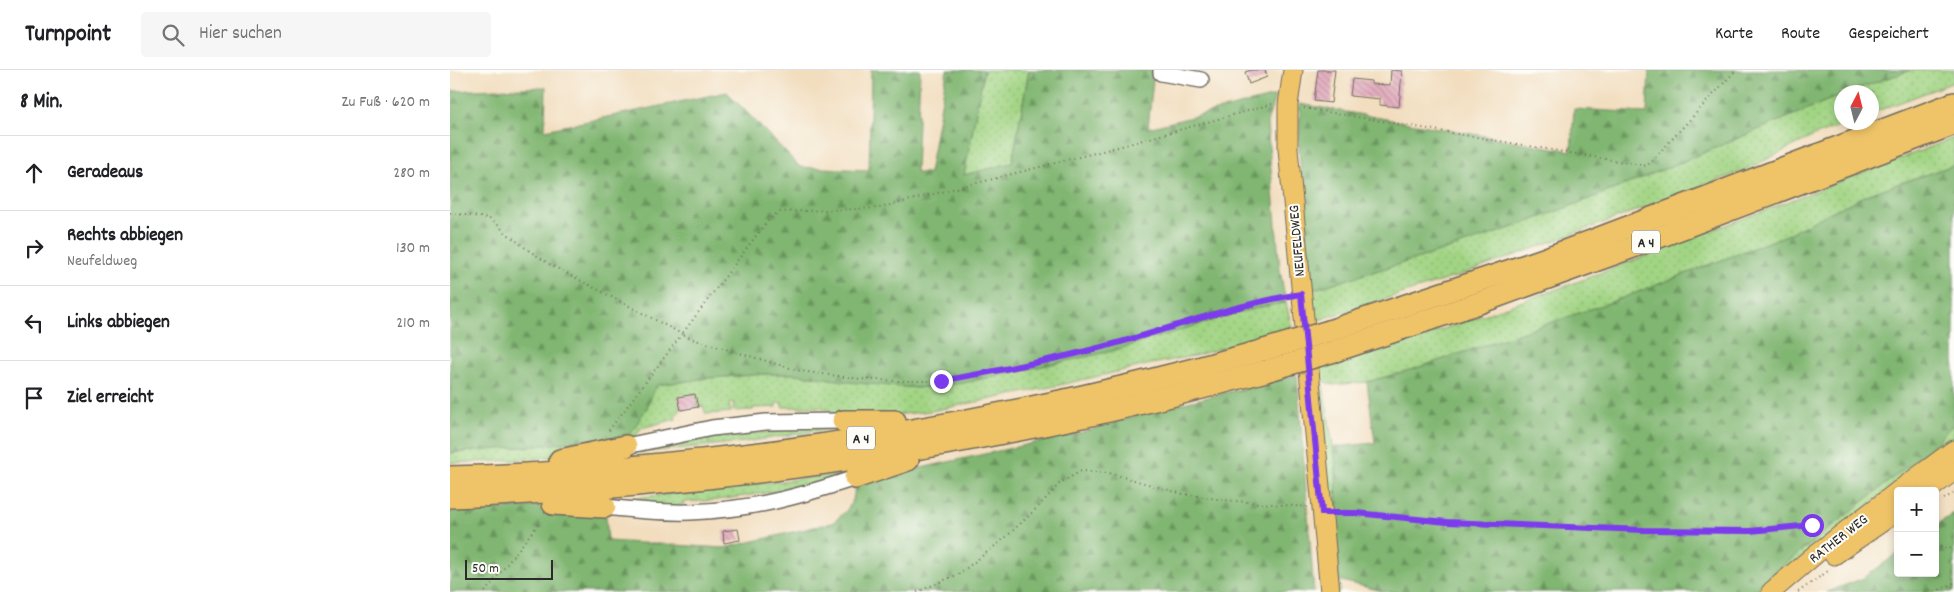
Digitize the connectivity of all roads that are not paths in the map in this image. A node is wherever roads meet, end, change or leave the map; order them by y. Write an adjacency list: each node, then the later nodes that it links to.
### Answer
1 (1161, 70): 3 (street)
2 (1294, 70): 24 (main road, NEUFELDWEG)
3 (1201, 80)
4 (1954, 103): 6 (highway, A 4)
5 (1954, 124): 6 (highway, A 4)
6 (1332, 341): 7 (highway, A 4, bridge); 9 (highway, A 4, bridge)
7 (965, 420): 8 (highway); 14 (highway, A 4)
8 (843, 421): 10 (street)
9 (955, 442): 15 (highway); 19 (highway, A 4)
10 (626, 446): 12 (highway)
11 (1954, 450): 16 (main road, RATHER WEG)
12 (450, 469)
13 (1954, 471): 17 (main road)
14 (450, 477)
15 (855, 478): 21 (street)
16 (1903, 487)
17 (1939, 490)
18 (1894, 494): 23 (main road, RATHER WEG)
19 (450, 497)
20 (450, 505): 21 (highway)
21 (606, 507)
22 (1894, 514): 23 (main road, RATHER WEG)
23 (1775, 589)
24 (1330, 592)

